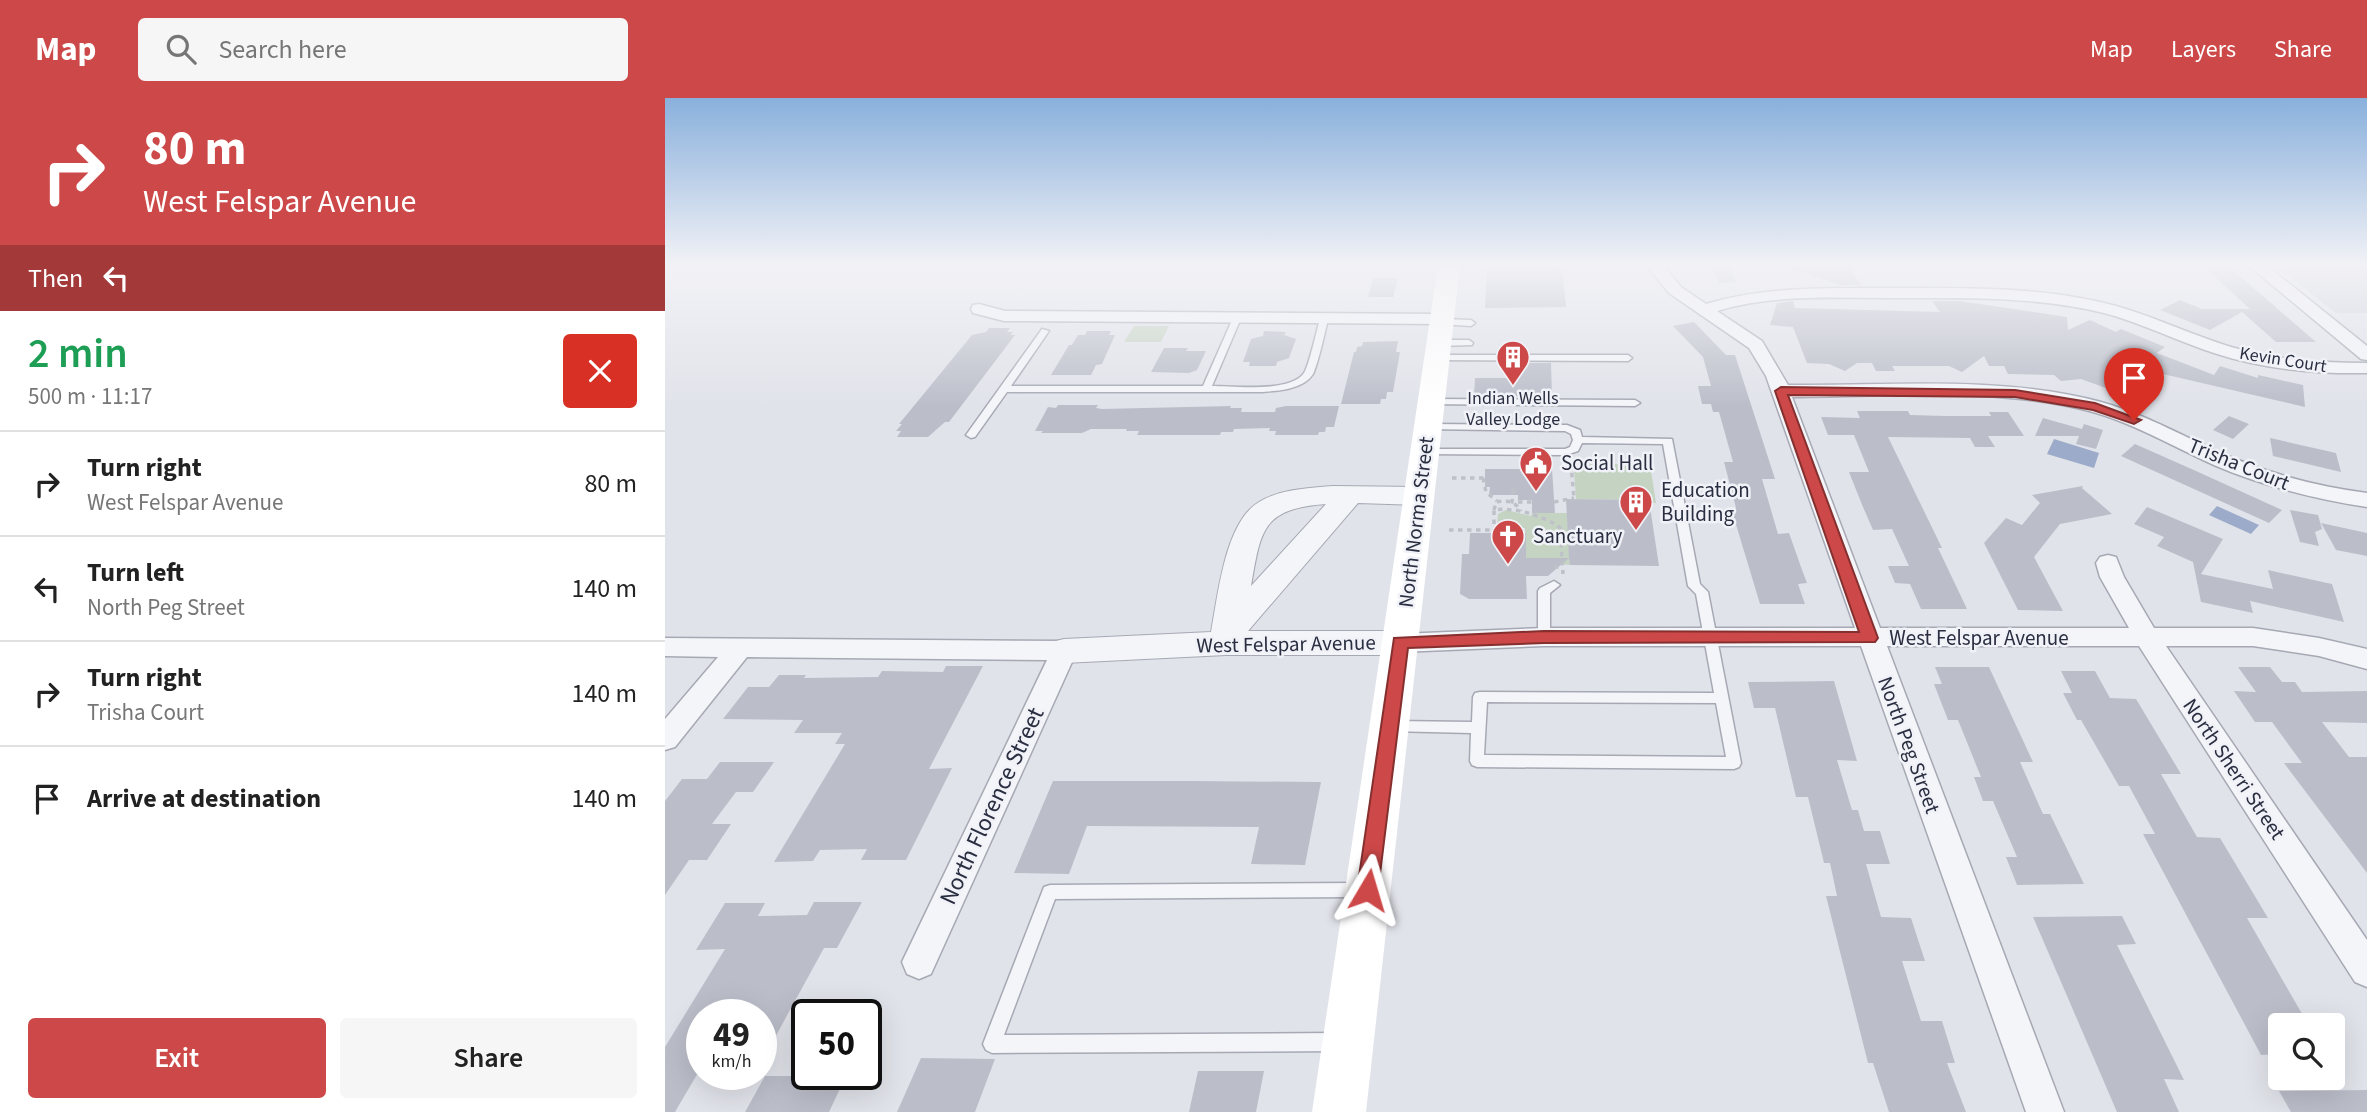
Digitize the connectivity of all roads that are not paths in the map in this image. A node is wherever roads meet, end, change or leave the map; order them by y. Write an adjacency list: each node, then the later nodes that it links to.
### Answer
1 (991, 312): 6 (street)
2 (1450, 312): 9 (main road, North Norma Street)
3 (1711, 312): 15 (street, North Peg Street)
4 (2117, 312): 12 (street, Kevin Court)
5 (2314, 312): 10 (street)
6 (1237, 318): 7 (street); 14 (lane)
7 (1324, 319): 9 (street); 14 (lane)
8 (1045, 331): 13 (lane)
9 (1450, 335): 11 (lane); 17 (main road, North Norma Street)
10 (2367, 355)
11 (1628, 358)
12 (2367, 368)
13 (1005, 388): 14 (lane); 18 (lane)
14 (1206, 388)
15 (1781, 391): 22 (street, Trisha Court); 29 (street, North Peg Street)
16 (1635, 403): 17 (lane)
17 (1428, 427): 19 (lane); 19 (lane); 21 (main road, North Norma Street)
18 (971, 435)
19 (1578, 440): 25 (lane)
20 (1349, 496): 21 (street); 28 (street); 28 (street)
21 (1419, 496): 31 (main road, North Norma Street)
22 (2367, 500)
23 (2108, 563): 30 (street, North Sherri Street)
24 (1554, 585): 26 (lane)
25 (1694, 586): 27 (lane)
26 (1544, 637): 27 (street, West Felspar Avenue); 31 (street, West Felspar Avenue)
27 (1710, 637): 29 (street, West Felspar Avenue); 36 (lane)
28 (1226, 638): 31 (street, West Felspar Avenue); 34 (street, West Felspar Avenue)
29 (1869, 638): 30 (street, West Felspar Avenue); 45 (street, North Peg Street)
30 (2147, 638): 35 (street, West Felspar Avenue); 42 (street, North Sherri Street)
31 (1400, 643): 37 (main road, North Norma Street)
32 (665, 647): 33 (street, West Felspar Avenue)
33 (740, 648): 34 (street, West Felspar Avenue); 39 (street)
34 (1064, 651): 41 (street, North Florence Street)
35 (2367, 659)
36 (1722, 698): 38 (lane); 38 (lane)
37 (1389, 727): 38 (lane); 40 (main road, North Norma Street)
38 (1478, 728)
39 (665, 739)
40 (1368, 890): 43 (main road, North Norma Street); 43 (lane)
41 (919, 962)
42 (2367, 970)
43 (1348, 1042): 44 (main road, North Norma Street)
44 (1339, 1112)
45 (2045, 1112)

